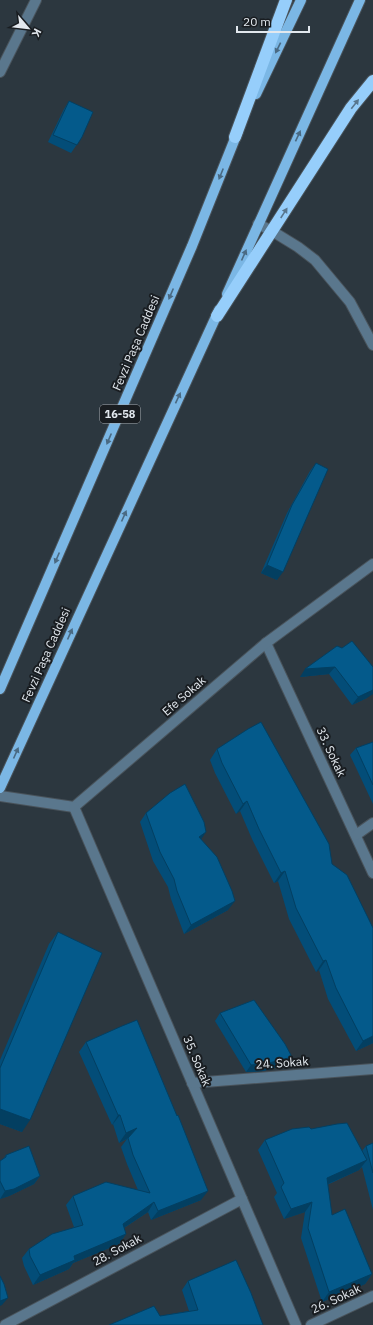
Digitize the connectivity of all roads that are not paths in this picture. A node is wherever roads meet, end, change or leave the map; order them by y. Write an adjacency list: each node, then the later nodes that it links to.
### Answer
1 (36, 0): 5 (street)
2 (286, 0): 7 (highway)
3 (301, 0): 7 (main road, Fevzi Paşa Caddesi, one-way to 7)
4 (360, 0): 8 (main road, Fevzi Paşa Caddesi, one-way to 4)
5 (0, 72)
6 (373, 81): 9 (highway, one-way to 6)
7 (235, 137): 14 (main road, Fevzi Paşa Caddesi / 16-58, one-way to 14)
8 (258, 224): 9 (street); 10 (main road, Fevzi Paşa Caddesi, one-way to 8)
9 (272, 231): 10 (highway); 11 (street)
10 (216, 316): 15 (main road, Fevzi Paşa Caddesi, one-way to 10)
11 (373, 345)
12 (373, 564): 13 (street, Efe Sokak)
13 (266, 643): 17 (street, Efe Sokak); 19 (street, 33. Sokak)
14 (0, 689)
15 (0, 788)
16 (0, 796): 17 (street)
17 (74, 807): 22 (street, 35. Sokak)
18 (373, 823): 19 (street)
19 (356, 835): 20 (street, 33. Sokak)
20 (373, 873)
21 (373, 1069): 22 (street, 24. Sokak)
22 (192, 1083): 23 (street, 35. Sokak)
23 (242, 1199): 25 (street, 28. Sokak); 26 (street, 35. Sokak)
24 (373, 1296): 27 (street, 26. Sokak)
25 (5, 1325)
26 (296, 1325)
27 (311, 1325)

